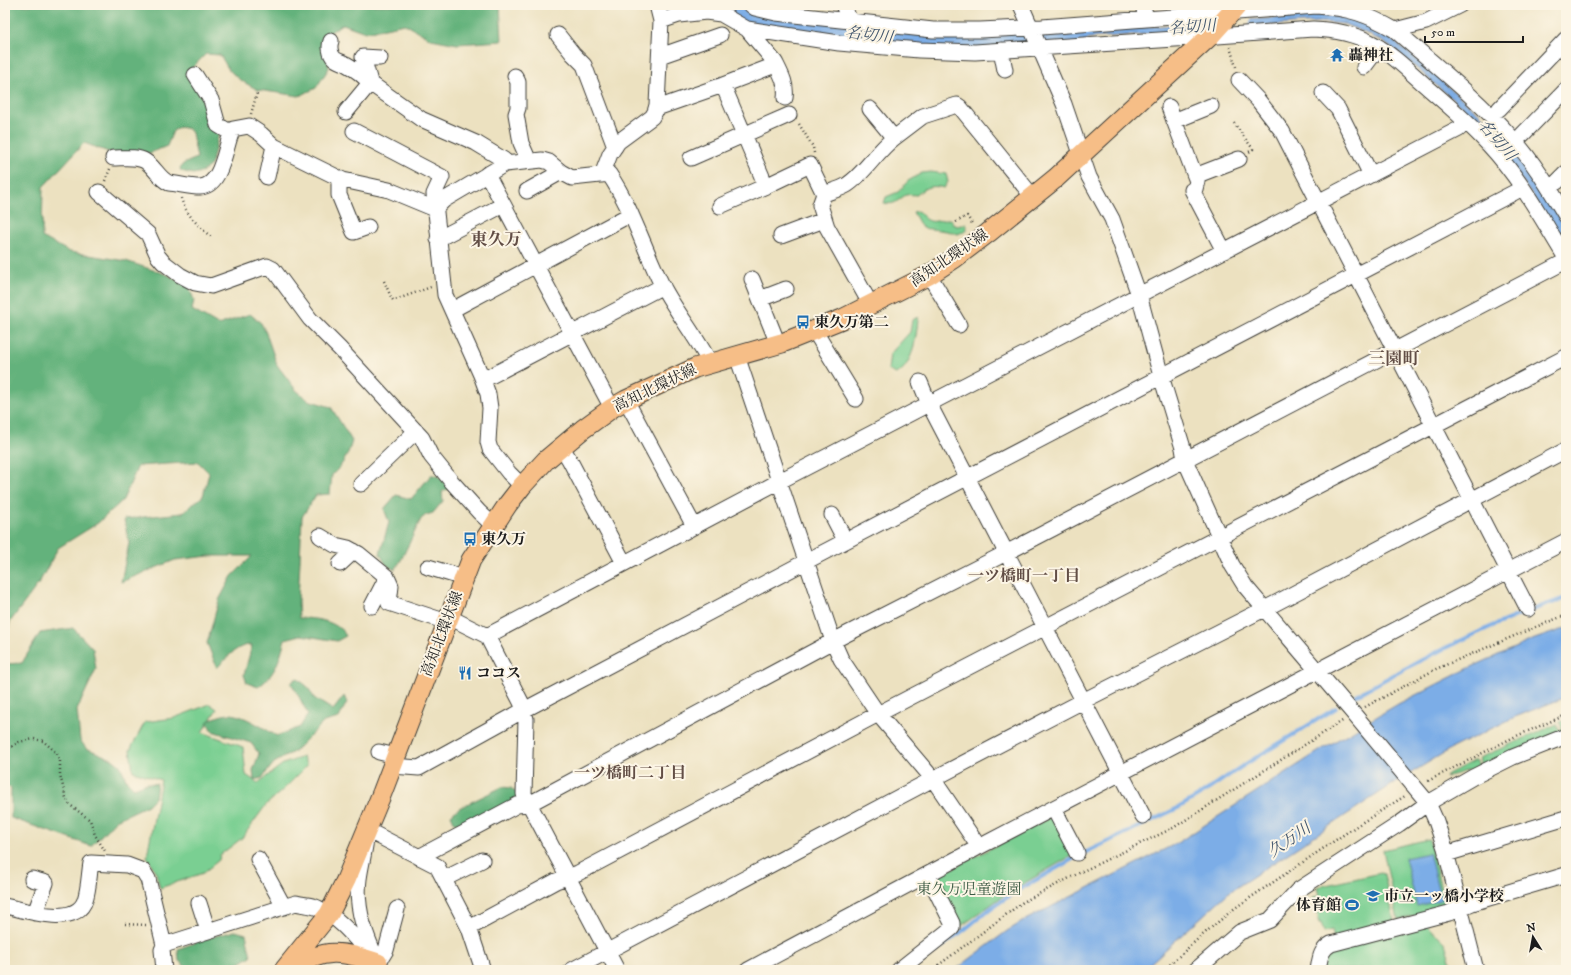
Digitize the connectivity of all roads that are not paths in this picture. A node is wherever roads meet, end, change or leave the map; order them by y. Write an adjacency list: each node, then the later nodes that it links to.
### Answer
1 (657, 5): 9 (street)
2 (751, 5): 10 (street)
3 (843, 5): 10 (street)
4 (1021, 5): 16 (street)
5 (1459, 5): 12 (street)
6 (1333, 6): 7 (street); 12 (street)
7 (1233, 11): 8 (street); 15 (main road, 高知北環状線)
8 (1144, 12): 16 (street)
9 (661, 21): 11 (street); 21 (street)
10 (850, 22): 16 (street)
11 (747, 29): 20 (street); 23 (street)
12 (1395, 30): 73 (street)
13 (558, 35): 48 (street)
14 (720, 35): 21 (street)
15 (1211, 35): 16 (street); 19 (street); 49 (main road, 高知北環状線)
16 (1036, 38): 20 (street); 49 (street)
17 (1566, 39): 37 (street)
18 (332, 41): 29 (street)
19 (1379, 47): 24 (street); 79 (street)
20 (1001, 50): 25 (street)
21 (660, 56): 36 (street)
22 (380, 58): 29 (street)
23 (775, 62): 30 (street); 33 (street)
24 (1364, 67)
25 (1005, 70)
26 (195, 75): 43 (street)
27 (515, 76): 53 (street)
28 (1239, 80): 68 (street)
29 (370, 83): 39 (street); 54 (street)
30 (723, 85): 36 (street); 44 (street)
31 (1566, 90): 45 (street)
32 (1323, 93): 58 (street)
33 (786, 98)
34 (1426, 98): 41 (street)
35 (1211, 106): 59 (street)
36 (657, 108): 48 (street)
37 (1499, 108)
38 (870, 109): 46 (street)
39 (346, 112)
40 (794, 119): 44 (street)
41 (1459, 129): 58 (street); 65 (street)
42 (354, 131): 71 (street)
43 (231, 133): 47 (street); 50 (street)
44 (744, 135): 51 (street); 62 (street)
45 (1522, 135)
46 (894, 138): 66 (street); 67 (street)
47 (274, 146): 60 (street); 61 (street)
48 (615, 147): 57 (street)
49 (1080, 155): 67 (main road, 高知北環状線); 86 (street)
50 (113, 158)
51 (691, 158)
52 (1239, 159): 59 (street)
53 (529, 161): 54 (street); 55 (street)
54 (506, 164): 56 (street)
55 (560, 172): 57 (street); 63 (street)
56 (487, 174): 69 (street); 71 (street)
57 (602, 175): 72 (street)
58 (1372, 175): 68 (street)
59 (1195, 176): 78 (street)
60 (267, 177)
61 (339, 179): 71 (street); 75 (street)
62 (766, 186): 66 (street); 70 (street)
63 (528, 191)
64 (99, 192): 105 (street)
65 (1515, 192): 79 (street); 82 (street)
66 (824, 194): 74 (street)
67 (1032, 197): 81 (main road, 高知北環状線)
68 (1319, 202): 78 (street); 82 (street)
69 (503, 204): 77 (street); 80 (street)
70 (720, 206)
71 (435, 209): 77 (street)
72 (632, 214): 80 (street); 84 (street)
73 (1566, 216)
74 (824, 220): 76 (street); 88 (street)
75 (368, 227)
76 (782, 236)
77 (438, 239): 89 (street)
78 (1224, 252): 86 (street)
79 (1565, 263): 94 (street)
80 (535, 265): 89 (street); 92 (street)
81 (929, 275): 88 (main road, 高知北環状線); 90 (street)
82 (1356, 275): 94 (street); 98 (street)
83 (752, 279): 87 (street)
84 (663, 286): 92 (street); 97 (street)
85 (786, 289): 87 (street)
86 (1139, 295): 98 (street); 103 (street)
87 (760, 300): 93 (street)
88 (871, 305): 91 (main road, 高知北環状線)
89 (452, 310): 99 (street)
90 (959, 325)
91 (814, 330): 93 (main road, 高知北環状線); 101 (street)
92 (572, 334): 99 (street); 102 (street)
93 (778, 344): 95 (main road, 高知北環状線)
94 (1395, 350): 104 (street); 108 (street)
95 (736, 356): 97 (main road, 高知北環状線); 110 (street)
96 (1566, 357): 104 (street)
97 (710, 363): 102 (main road, 高知北環状線)
98 (1161, 376): 108 (street); 109 (street)
99 (483, 380): 112 (street)
100 (920, 382): 103 (street)
101 (856, 399)
102 (619, 404): 106 (main road, 高知北環状線); 116 (street)
103 (929, 404): 109 (street); 110 (street)
104 (1433, 425): 113 (street); 118 (street)
105 (416, 431): 111 (street); 115 (street)
106 (560, 446): 112 (main road, 高知北環状線); 124 (street)
107 (1566, 450): 113 (street)
108 (1185, 460): 118 (street); 122 (street)
109 (967, 477): 119 (street); 122 (street)
110 (778, 482): 116 (street); 123 (street)
111 (361, 484)
112 (522, 486): 115 (main road, 高知北環状線)
113 (1471, 499): 127 (street); 131 (street)
114 (832, 514): 119 (street)
115 (494, 526): 129 (main road, 高知北環状線)
116 (694, 526): 124 (street)
117 (320, 536): 121 (street)
118 (1219, 536): 131 (street); 134 (street)
119 (845, 540): 123 (street)
120 (1566, 541): 127 (street)
121 (354, 551): 125 (street); 128 (street)
122 (1006, 553): 134 (street); 136 (street)
123 (807, 560): 136 (street); 139 (street)
124 (624, 563): 135 (street)
125 (340, 564)
126 (428, 567): 129 (street)
127 (1509, 571): 132 (street); 137 (street)
128 (387, 577): 130 (street); 133 (street)
129 (464, 578): 133 (main road, 高知北環状線)
130 (372, 606)
131 (1264, 609): 137 (street); 138 (street)
132 (1528, 609)
133 (448, 619): 135 (street); 142 (main road, 高知北環状線)
134 (1045, 627): 138 (street); 140 (street)
135 (487, 636): 139 (street)
136 (833, 641): 140 (street); 146 (street)
137 (1317, 671): 143 (street); 145 (street)
138 (1083, 701): 143 (street); 144 (street)
139 (524, 710): 142 (street); 146 (street)
140 (878, 714): 144 (street); 159 (street)
141 (1566, 736): 145 (street)
142 (389, 758): 150 (main road, 高知北環状線)
143 (1120, 774): 147 (street); 148 (street)
144 (933, 779): 151 (street); 172 (street)
145 (1428, 803): 153 (street); 182 (street)
146 (529, 804): 154 (street); 159 (street)
147 (1054, 808): 151 (street); 152 (street)
148 (1143, 816)
149 (1566, 818): 153 (street)
150 (367, 830): 154 (street); 168 (main road, 高知北環状線); 173 (street)
151 (980, 847): 157 (street)
152 (1077, 854)
153 (1446, 854): 165 (street)
154 (419, 857): 161 (street)
155 (258, 860): 164 (street)
156 (482, 860): 161 (street)
157 (928, 875): 180 (street); 181 (street)
158 (1566, 875): 165 (street)
159 (568, 877): 169 (street); 172 (street)
160 (32, 879): 167 (street)
161 (444, 879): 169 (street)
162 (199, 903): 170 (street)
163 (5, 906): 167 (street)
164 (284, 907): 168 (street); 170 (street)
165 (1460, 908): 183 (street); 184 (street)
166 (397, 909): 173 (street)
167 (35, 913): 171 (street)
168 (329, 914): 173 (street); 175 (main road, 高知北環状線)
169 (469, 928): 177 (street)
170 (208, 931): 171 (street)
171 (164, 945): 174 (street)
172 (607, 951): 178 (street); 179 (street)
173 (381, 967): 176 (main road)
174 (164, 970)
175 (284, 970)
176 (289, 970)
177 (483, 970)
178 (572, 970)
179 (617, 970)
180 (748, 970)
181 (899, 970)
182 (1196, 970)
183 (1318, 970)
184 (1476, 970)

